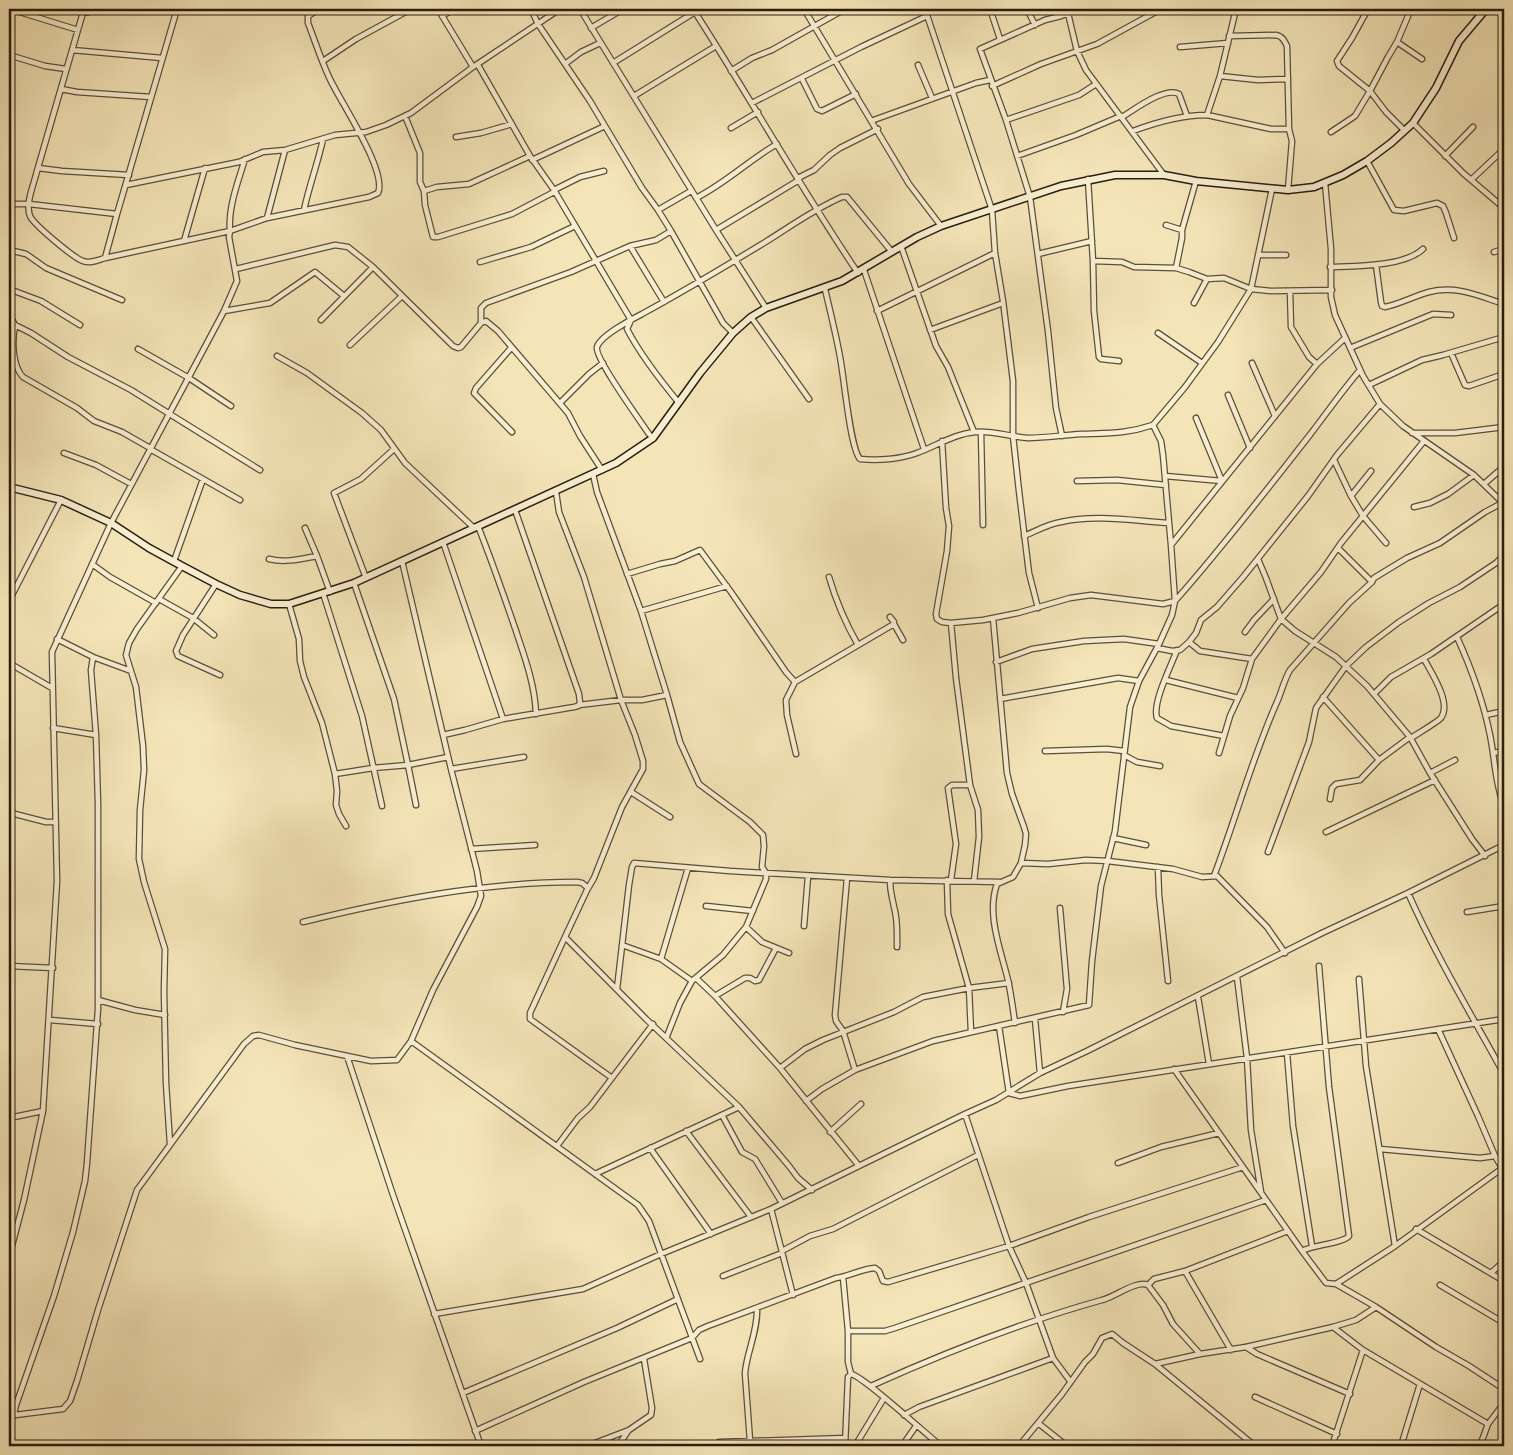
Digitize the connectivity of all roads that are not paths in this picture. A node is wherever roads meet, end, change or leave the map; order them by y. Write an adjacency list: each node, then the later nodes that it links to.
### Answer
1 (10, 9): 32 (street)
2 (105, 9): 24 (street)
3 (177, 9): 43 (street)
4 (319, 9): 46 (street)
5 (411, 9): 46 (street)
6 (438, 9): 26 (street)
7 (454, 9): 26 (street)
8 (530, 9): 28 (street)
9 (560, 9): 28 (street)
10 (580, 9): 31 (street)
11 (623, 9): 31 (street)
12 (804, 9): 30 (street)
13 (846, 9): 30 (street)
14 (925, 9): 27 (street)
15 (990, 9): 34 (street)
16 (1027, 9): 29 (street)
17 (1078, 9): 25 (street)
18 (1161, 9): 41 (street)
19 (1236, 9): 33 (street)
20 (1368, 9): 61 (street)
21 (1410, 9): 35 (street)
22 (1486, 9): 74 (street)
23 (694, 10): 38 (street); 47 (street)
24 (83, 11): 32 (street)
25 (1067, 11): 29 (street); 41 (street)
26 (442, 16): 50 (street)
27 (927, 16): 45 (street); 60 (street)
28 (538, 24): 48 (street); 50 (street)
29 (1035, 25): 34 (street)
30 (815, 26): 45 (street); 52 (street)
31 (591, 28): 36 (street)
32 (78, 30): 40 (street)
33 (1229, 36): 37 (street); 55 (street)
34 (1000, 39): 56 (street)
35 (1397, 42): 44 (street); 61 (street)
36 (600, 43): 47 (street); 48 (street)
37 (1228, 43): 39 (street); 53 (street)
38 (716, 46): 52 (street); 63 (street)
39 (1180, 47)
40 (72, 50): 43 (street); 51 (street)
41 (1076, 51): 57 (street); 58 (street)
42 (9, 55): 51 (street)
43 (162, 58): 64 (street)
44 (1422, 59)
45 (835, 60): 54 (street); 62 (street)
46 (323, 61): 84 (street)
47 (612, 63): 63 (street)
48 (566, 64): 76 (street)
49 (918, 65): 65 (street)
50 (476, 66): 69 (street); 75 (street)
51 (66, 69): 59 (street)
52 (731, 71): 66 (street)
53 (1220, 76): 55 (street); 68 (street)
54 (802, 79): 62 (street); 66 (street)
55 (1288, 79): 79 (street)
56 (990, 80): 58 (street); 60 (street)
57 (1096, 84): 71 (street); 72 (street)
58 (992, 86): 72 (street)
59 (61, 89): 64 (street); 95 (street)
60 (953, 91): 65 (street); 118 (street)
61 (1370, 91): 82 (street); 83 (street)
62 (856, 94): 73 (street)
63 (634, 96): 109 (street)
64 (151, 97): 98 (street)
65 (932, 98): 73 (street)
66 (752, 103): 67 (street)
67 (758, 112): 78 (street); 87 (street)
68 (1207, 115): 70 (street); 79 (street)
69 (405, 116): 84 (street); 110 (street)
70 (1187, 116): 71 (street); 81 (street)
71 (1121, 117): 81 (street); 90 (street)
72 (1006, 120): 90 (street)
73 (871, 121): 80 (street)
74 (1413, 123): 82 (street); 91 (street)
75 (512, 124): 85 (street); 92 (street)
76 (605, 126): 92 (street); 117 (street)
77 (1473, 127): 91 (street)
78 (731, 128)
79 (1290, 129): 107 (street)
80 (878, 130): 100 (street); 124 (street)
81 (1133, 131): 99 (street)
82 (1405, 131): 94 (street)
83 (1331, 132)
84 (360, 133): 86 (street); 116 (street)
85 (456, 137)
86 (323, 138): 89 (street); 116 (street)
87 (777, 144): 100 (street); 112 (street)
88 (1504, 149): 102 (street)
89 (285, 150): 93 (street); 121 (street)
90 (1017, 156): 111 (street)
91 (1445, 156): 102 (street)
92 (531, 158): 108 (street); 110 (street)
93 (245, 159): 96 (street); 127 (street)
94 (1367, 161): 104 (street); 129 (street)
95 (38, 168): 98 (street); 114 (street)
96 (205, 168): 105 (street); 130 (street)
97 (604, 171): 108 (street)
98 (129, 175): 105 (street)
99 (1164, 175): 101 (street); 103 (street)
100 (798, 179): 119 (street); 125 (street)
101 (1088, 179): 111 (street); 131 (street)
102 (1471, 180): 115 (street)
103 (1196, 181): 106 (street); 126 (street)
104 (1325, 183): 107 (street); 150 (street)
105 (126, 185): 120 (street)
106 (1272, 188): 107 (street); 141 (street)
107 (1288, 190)
108 (554, 191): 110 (street); 123 (street)
109 (691, 191): 112 (street); 117 (street)
110 (424, 192)
111 (1030, 197): 118 (street); 140 (street)
112 (696, 198): 125 (street)
113 (9, 204): 114 (street)
114 (29, 204): 120 (street); 143 (street)
115 (1504, 208)
116 (304, 210): 121 (street)
117 (658, 210): 128 (street)
118 (992, 210): 124 (street); 139 (street)
119 (816, 211): 137 (street); 145 (street); 153 (street)
120 (117, 214): 143 (street)
121 (267, 218): 127 (street)
122 (1166, 225): 126 (street)
123 (575, 226): 144 (street); 147 (street)
124 (941, 226): 133 (street)
125 (716, 230): 145 (street)
126 (1182, 230): 151 (street)
127 (230, 231): 130 (street); 152 (street)
128 (671, 231): 132 (street); 155 (street)
129 (1454, 238)
130 (184, 241): 143 (street)
131 (1092, 241): 140 (street); 146 (street)
132 (630, 246): 144 (street); 165 (street)
133 (901, 246): 137 (street); 160 (street)
134 (1423, 249): 148 (street)
135 (1504, 249): 138 (street)
136 (9, 250): 164 (street)
137 (892, 252): 153 (street)
138 (1494, 252)
139 (995, 253): 160 (street); 166 (street)
140 (1038, 254): 216 (street)
141 (1258, 255): 142 (street); 158 (street)
142 (1286, 255)
143 (105, 258)
144 (596, 260): 176 (street); 177 (street)
145 (736, 260): 155 (street); 169 (street)
146 (1094, 261): 151 (street); 191 (street)
147 (480, 262)
148 (1376, 265): 150 (street); 168 (street)
149 (373, 267): 152 (street); 162 (street); 163 (street)
150 (1330, 267): 159 (street)
151 (1176, 268): 154 (street)
152 (236, 269): 170 (street)
153 (861, 272): 156 (street); 171 (street)
154 (1207, 279): 158 (street); 167 (street)
155 (700, 281): 165 (street); 181 (street)
156 (825, 288): 169 (street); 223 (street)
157 (9, 289): 178 (street)
158 (1250, 289): 161 (street); 193 (street)
159 (1332, 290): 161 (street); 184 (street)
160 (916, 291): 171 (street); 180 (street)
161 (1290, 291): 195 (street)
162 (344, 296): 170 (street); 175 (street)
163 (402, 296): 177 (street); 185 (street)
164 (122, 300)
165 (664, 302): 176 (street)
166 (1004, 303): 180 (street); 215 (street)
167 (1194, 303)
168 (1504, 304)
169 (766, 308): 174 (street)
170 (224, 311): 198 (street)
171 (877, 311): 223 (street)
172 (9, 315): 179 (street)
173 (1451, 315): 187 (street)
174 (751, 317): 181 (street); 201 (street)
175 (321, 320)
176 (631, 320): 192 (street); 203 (street)
177 (481, 322): 186 (street)
178 (80, 324)
179 (15, 325): 206 (street); 220 (street)
180 (930, 330): 212 (street)
181 (733, 333): 203 (street)
182 (1158, 333): 193 (street)
183 (1504, 337): 189 (street)
184 (1345, 338): 187 (street); 195 (street)
185 (350, 345)
186 (511, 348): 202 (street); 211 (street)
187 (1350, 348): 196 (street)
188 (138, 349): 198 (street)
189 (1451, 353): 197 (street); 199 (street)
190 (277, 356): 221 (street)
191 (1119, 361)
192 (603, 363): 202 (street); 217 (street)
193 (1202, 363): 209 (street)
194 (1252, 363): 207 (street)
195 (1317, 364): 207 (street)
196 (1360, 370): 199 (street); 276 (street)
197 (1504, 374)
198 (189, 378): 205 (street); 206 (street)
199 (1369, 385): 204 (street)
200 (1228, 396): 222 (street)
201 (809, 399)
202 (560, 403): 228 (street)
203 (679, 403): 217 (street)
204 (1380, 404): 214 (street); 225 (street)
205 (232, 406)
206 (170, 414): 220 (street); 227 (street)
207 (1275, 416): 222 (street)
208 (1196, 418): 235 (street)
209 (1153, 425): 216 (street); 232 (street)
210 (1504, 427): 214 (street)
211 (512, 432)
212 (974, 432): 213 (street); 218 (street)
213 (981, 432): 215 (street); 250 (street)
214 (1412, 433): 219 (street)
215 (1013, 436): 216 (street); 253 (street)
216 (1062, 436)
217 (653, 438): 228 (street)
218 (942, 441): 223 (street); 286 (street)
219 (1424, 442): 231 (street); 247 (street)
220 (150, 448): 233 (street); 236 (street)
221 (394, 448): 251 (street); 268 (street)
222 (1250, 448): 235 (street)
223 (924, 449)
224 (64, 453): 236 (street)
225 (1334, 460): 241 (street); 261 (street)
226 (1504, 469): 237 (street)
227 (260, 470)
228 (602, 470): 230 (street)
229 (1371, 471): 241 (street)
230 (593, 474): 240 (street); 266 (street)
231 (1474, 475): 237 (street); 245 (street)
232 (1165, 476): 235 (street); 238 (street)
233 (204, 479): 243 (street); 262 (street)
234 (1077, 481): 238 (street)
235 (1222, 481): 256 (street)
236 (131, 484): 248 (street)
237 (1484, 484): 244 (street)
238 (1166, 485): 249 (street)
239 (9, 487): 242 (street)
240 (556, 492): 246 (street); 316 (street)
241 (1351, 496): 247 (street)
242 (61, 500): 248 (street); 277 (street)
243 (240, 500)
244 (1504, 503): 269 (street)
245 (1414, 507)
246 (515, 510): 251 (street); 317 (street)
247 (1363, 516): 255 (street); 257 (street)
248 (111, 523): 262 (street); 264 (street)
249 (1169, 523): 253 (street); 256 (street)
250 (984, 525)
251 (476, 527): 254 (street); 319 (street)
252 (305, 528): 259 (street)
253 (1024, 536): 280 (street)
254 (443, 542): 263 (street); 321 (street)
255 (1386, 543)
256 (1171, 545): 276 (street)
257 (1338, 548): 269 (street); 285 (street)
258 (1504, 555): 303 (street)
259 (317, 556): 260 (street); 273 (street)
260 (269, 559)
261 (1258, 559): 274 (street); 293 (street)
262 (174, 561): 265 (street)
263 (402, 561): 268 (street); 324 (street)
264 (92, 564): 275 (street); 291 (street)
265 (182, 566): 271 (street); 275 (street)
266 (627, 574): 272 (street); 281 (street)
267 (830, 577): 295 (street)
268 (366, 578): 270 (street)
269 (1372, 582): 294 (street)
270 (354, 583): 273 (street); 337 (street)
271 (216, 584): 278 (street); 283 (street)
272 (727, 586): 281 (street); 309 (street)
273 (326, 592): 278 (street); 340 (street)
274 (1274, 599): 285 (street); 288 (street)
275 (157, 601): 283 (street); 305 (street)
276 (1175, 601): 280 (street); 296 (street)
277 (9, 602)
278 (289, 604): 343 (street)
279 (1504, 604): 290 (street)
280 (1038, 608): 284 (street)
281 (641, 611): 312 (street)
282 (890, 617): 287 (street)
283 (193, 618): 289 (street); 306 (street)
284 (993, 618): 286 (street); 301 (street)
285 (1281, 619): 294 (street); 300 (street)
286 (951, 623): 345 (street)
287 (894, 624): 292 (street); 295 (street)
288 (1245, 632)
289 (214, 635)
290 (1457, 637): 299 (street); 320 (street)
291 (57, 639): 298 (street); 310 (street)
292 (903, 640)
293 (1189, 642): 297 (street); 300 (street)
294 (1314, 644): 303 (street); 370 (street)
295 (858, 645): 309 (street)
296 (1158, 646): 297 (street); 301 (street); 308 (street)
297 (1177, 650): 307 (street)
298 (93, 657): 305 (street); 323 (street)
299 (1424, 658): 311 (street); 326 (street)
300 (1252, 659): 314 (street)
301 (996, 662): 315 (street)
302 (10, 664): 304 (street); 310 (street)
303 (1346, 666): 311 (street); 313 (street)
304 (9, 671)
305 (132, 671): 408 (street)
306 (220, 675)
307 (1166, 680): 314 (street); 325 (street)
308 (1139, 681): 315 (street); 329 (street)
309 (795, 682): 332 (street)
310 (52, 688): 322 (street)
311 (1374, 694): 326 (street)
312 (667, 696): 316 (street); 368 (street)
313 (1323, 697): 335 (street); 361 (street)
314 (1238, 698): 325 (street)
315 (1000, 699): 365 (street)
316 (621, 700): 317 (street); 346 (street)
317 (579, 705): 319 (street)
318 (1504, 711): 320 (street)
319 (536, 714): 321 (street)
320 (1486, 715): 331 (street)
321 (503, 719): 324 (street)
322 (53, 728): 323 (street); 353 (street)
323 (96, 735): 406 (street)
324 (443, 735): 333 (street)
325 (1224, 736): 330 (street)
326 (1410, 737): 335 (street); 342 (street)
327 (1045, 751): 329 (street)
328 (1504, 751): 331 (street)
329 (1124, 753): 338 (street); 356 (street)
330 (1219, 753)
331 (1493, 753): 350 (street)
332 (796, 754)
333 (448, 757): 337 (street); 341 (street)
334 (524, 757): 341 (street)
335 (1379, 760): 347 (street)
336 (1455, 760): 342 (street)
337 (408, 766): 340 (street); 348 (street)
338 (1160, 766)
339 (9, 768): 351 (street)
340 (374, 768): 343 (street); 349 (street)
341 (451, 769): 360 (street)
342 (1430, 773): 344 (street)
343 (335, 774): 354 (street)
344 (1435, 780): 355 (street); 362 (street)
345 (970, 785): 373 (street); 374 (street)
346 (631, 792): 352 (street); 377 (street)
347 (1330, 799)
348 (416, 805)
349 (382, 806)
350 (1504, 806)
351 (11, 813): 353 (street); 364 (street)
352 (670, 817)
353 (55, 822): 396 (street)
354 (346, 826)
355 (1326, 832)
356 (1113, 838): 358 (street); 363 (street)
357 (535, 845): 360 (street)
358 (1146, 845)
359 (1504, 845): 362 (street)
360 (471, 849): 376 (street)
361 (1268, 852)
362 (1485, 856): 378 (street)
363 (1108, 861): 365 (street); 366 (street); 407 (street)
364 (9, 862)
365 (1021, 863): 375 (street)
366 (1158, 867): 370 (street); 400 (street)
367 (688, 868): 368 (street); 388 (street); 393 (street)
368 (766, 872): 369 (street); 382 (street)
369 (808, 876): 371 (street); 385 (street)
370 (1214, 876): 392 (street)
371 (847, 878): 372 (street); 418 (street)
372 (890, 880): 373 (street); 389 (street)
373 (949, 880): 374 (street); 402 (street)
374 (974, 881): 375 (street)
375 (1000, 882): 401 (street)
376 (480, 888): 377 (street); 384 (street); 421 (street)
377 (588, 888): 387 (street)
378 (1408, 893): 392 (street); 415 (street)
379 (706, 906): 382 (street)
380 (1504, 906): 383 (street)
381 (1060, 908): 407 (street)
382 (753, 911): 386 (street)
383 (1467, 912)
384 (303, 922)
385 (804, 926)
386 (746, 927): 390 (street); 399 (street)
387 (565, 937): 403 (street); 433 (street)
388 (622, 945): 393 (street); 403 (street)
389 (897, 947)
390 (776, 948): 391 (street); 404 (street)
391 (789, 953)
392 (1285, 953): 397 (street)
393 (661, 959): 399 (street)
394 (9, 966): 396 (street)
395 (1319, 966): 423 (street)
396 (52, 968): 411 (street)
397 (1237, 977): 405 (street); 426 (street)
398 (1359, 979): 422 (street)
399 (694, 980): 404 (street); 420 (street)
400 (1168, 981)
401 (1008, 983): 402 (street); 412 (street)
402 (969, 988): 418 (street); 419 (street)
403 (617, 989): 414 (street)
404 (715, 996): 428 (street)
405 (1198, 997): 427 (street); 431 (street)
406 (98, 1000): 408 (street); 413 (street)
407 (1063, 1012): 409 (street)
408 (165, 1014): 445 (street)
409 (1035, 1019): 412 (street); 431 (street)
410 (1504, 1019): 415 (street)
411 (50, 1020): 413 (street); 438 (street)
412 (1015, 1023): 416 (street)
413 (98, 1024): 511 (street)
414 (653, 1024): 420 (street); 433 (street)
415 (1477, 1024): 417 (street); 432 (street)
416 (999, 1026): 419 (street); 434 (street)
417 (1438, 1030): 422 (street); 450 (street)
418 (844, 1031): 428 (street); 430 (street)
419 (971, 1032): 430 (street)
420 (666, 1036): 437 (street)
421 (411, 1041): 425 (street); 446 (street)
422 (1364, 1041): 423 (street); 448 (street)
423 (1325, 1047): 424 (street); 466 (street)
424 (1287, 1053): 426 (street); 466 (street)
425 (347, 1056): 445 (street); 486 (street)
426 (1247, 1058): 427 (street); 457 (street)
427 (1209, 1064): 429 (street)
428 (780, 1068): 435 (street)
429 (1174, 1069): 434 (street); 444 (street)
430 (855, 1070): 435 (street)
431 (1040, 1073): 434 (street)
432 (1504, 1074)
433 (612, 1078): 446 (street)
434 (1009, 1092): 439 (street)
435 (806, 1101): 443 (street)
436 (861, 1104): 443 (street)
437 (738, 1107): 440 (street); 456 (street)
438 (43, 1111): 441 (street); 471 (street)
439 (965, 1114): 449 (street); 452 (street)
440 (722, 1115): 442 (street); 459 (street)
441 (9, 1118)
442 (686, 1131): 447 (street); 461 (street)
443 (830, 1132): 452 (street)
444 (1219, 1133): 451 (street); 453 (street)
445 (170, 1144): 511 (street)
446 (557, 1146): 455 (street)
447 (650, 1148): 455 (street); 464 (street)
448 (1380, 1149): 450 (street); 467 (street)
449 (978, 1154): 465 (street); 469 (street)
450 (1495, 1156): 454 (street)
451 (1118, 1163)
452 (859, 1166): 456 (street)
453 (1243, 1167): 457 (street); 465 (street)
454 (1503, 1167): 462 (street)
455 (595, 1174): 470 (street)
456 (812, 1190): 459 (street)
457 (1261, 1192): 458 (street)
458 (1266, 1200): 463 (street); 478 (street)
459 (782, 1204): 460 (street)
460 (771, 1209): 461 (street); 469 (street)
461 (751, 1217): 464 (street)
462 (1416, 1229): 467 (street); 474 (street)
463 (1288, 1231): 468 (street); 473 (street)
464 (711, 1234): 470 (street)
465 (1009, 1246): 476 (street); 478 (street)
466 (1312, 1246): 468 (street)
467 (1395, 1246): 479 (street)
468 (1302, 1250): 479 (street)
469 (782, 1252): 475 (street); 482 (street)
470 (661, 1254): 483 (street); 486 (street)
471 (9, 1257)
472 (1504, 1261): 474 (street)
473 (1185, 1271): 481 (street); 493 (street)
474 (1491, 1273): 477 (street)
475 (723, 1276)
476 (843, 1278): 482 (street); 490 (street)
477 (1504, 1281)
478 (1026, 1283): 487 (street); 490 (street)
479 (1336, 1284): 484 (street)
480 (1440, 1284): 488 (street)
481 (1148, 1285): 487 (street); 495 (street)
482 (793, 1295): 485 (street)
483 (678, 1299): 491 (street); 505 (street)
484 (1376, 1307): 489 (street); 504 (street)
485 (757, 1308): 491 (street); 519 (street)
486 (434, 1314): 505 (street)
487 (1040, 1320): 498 (street); 503 (street)
488 (1504, 1323)
489 (1333, 1327): 492 (street); 494 (street)
490 (848, 1332): 500 (street)
491 (692, 1338): 496 (street); 497 (street)
492 (1246, 1347): 493 (street); 506 (street)
493 (1231, 1350): 495 (street)
494 (1363, 1350): 502 (street); 506 (street)
495 (1200, 1354): 499 (street)
496 (644, 1358): 515 (street); 516 (street)
497 (700, 1358)
498 (1053, 1358): 501 (street); 510 (street)
499 (1154, 1364): 501 (street); 531 (street)
500 (851, 1374): 503 (street); 518 (street)
501 (1070, 1382): 512 (street)
502 (1420, 1384): 513 (street); 533 (street)
503 (871, 1386): 508 (street)
504 (1504, 1389)
505 (463, 1393): 516 (street)
506 (1350, 1394): 517 (street)
507 (1255, 1397): 517 (street)
508 (884, 1398): 510 (street); 526 (street)
509 (1504, 1403): 513 (street)
510 (904, 1415): 514 (street)
511 (11, 1416)
512 (1038, 1423): 529 (street); 530 (street)
513 (1488, 1424): 534 (street)
514 (916, 1426): 527 (street); 528 (street)
515 (629, 1430): 523 (street); 524 (street)
516 (475, 1431): 522 (street)
517 (1337, 1434): 532 (street)
518 (845, 1438): 521 (street); 525 (street)
519 (750, 1441): 520 (street); 521 (street)
520 (719, 1442)
521 (767, 1444)
522 (480, 1446)
523 (587, 1446)
524 (618, 1446)
525 (845, 1446)
526 (855, 1446)
527 (902, 1446)
528 (941, 1446)
529 (1019, 1446)
530 (1067, 1446)
531 (1255, 1446)
532 (1332, 1446)
533 (1401, 1446)
534 (1480, 1446)

